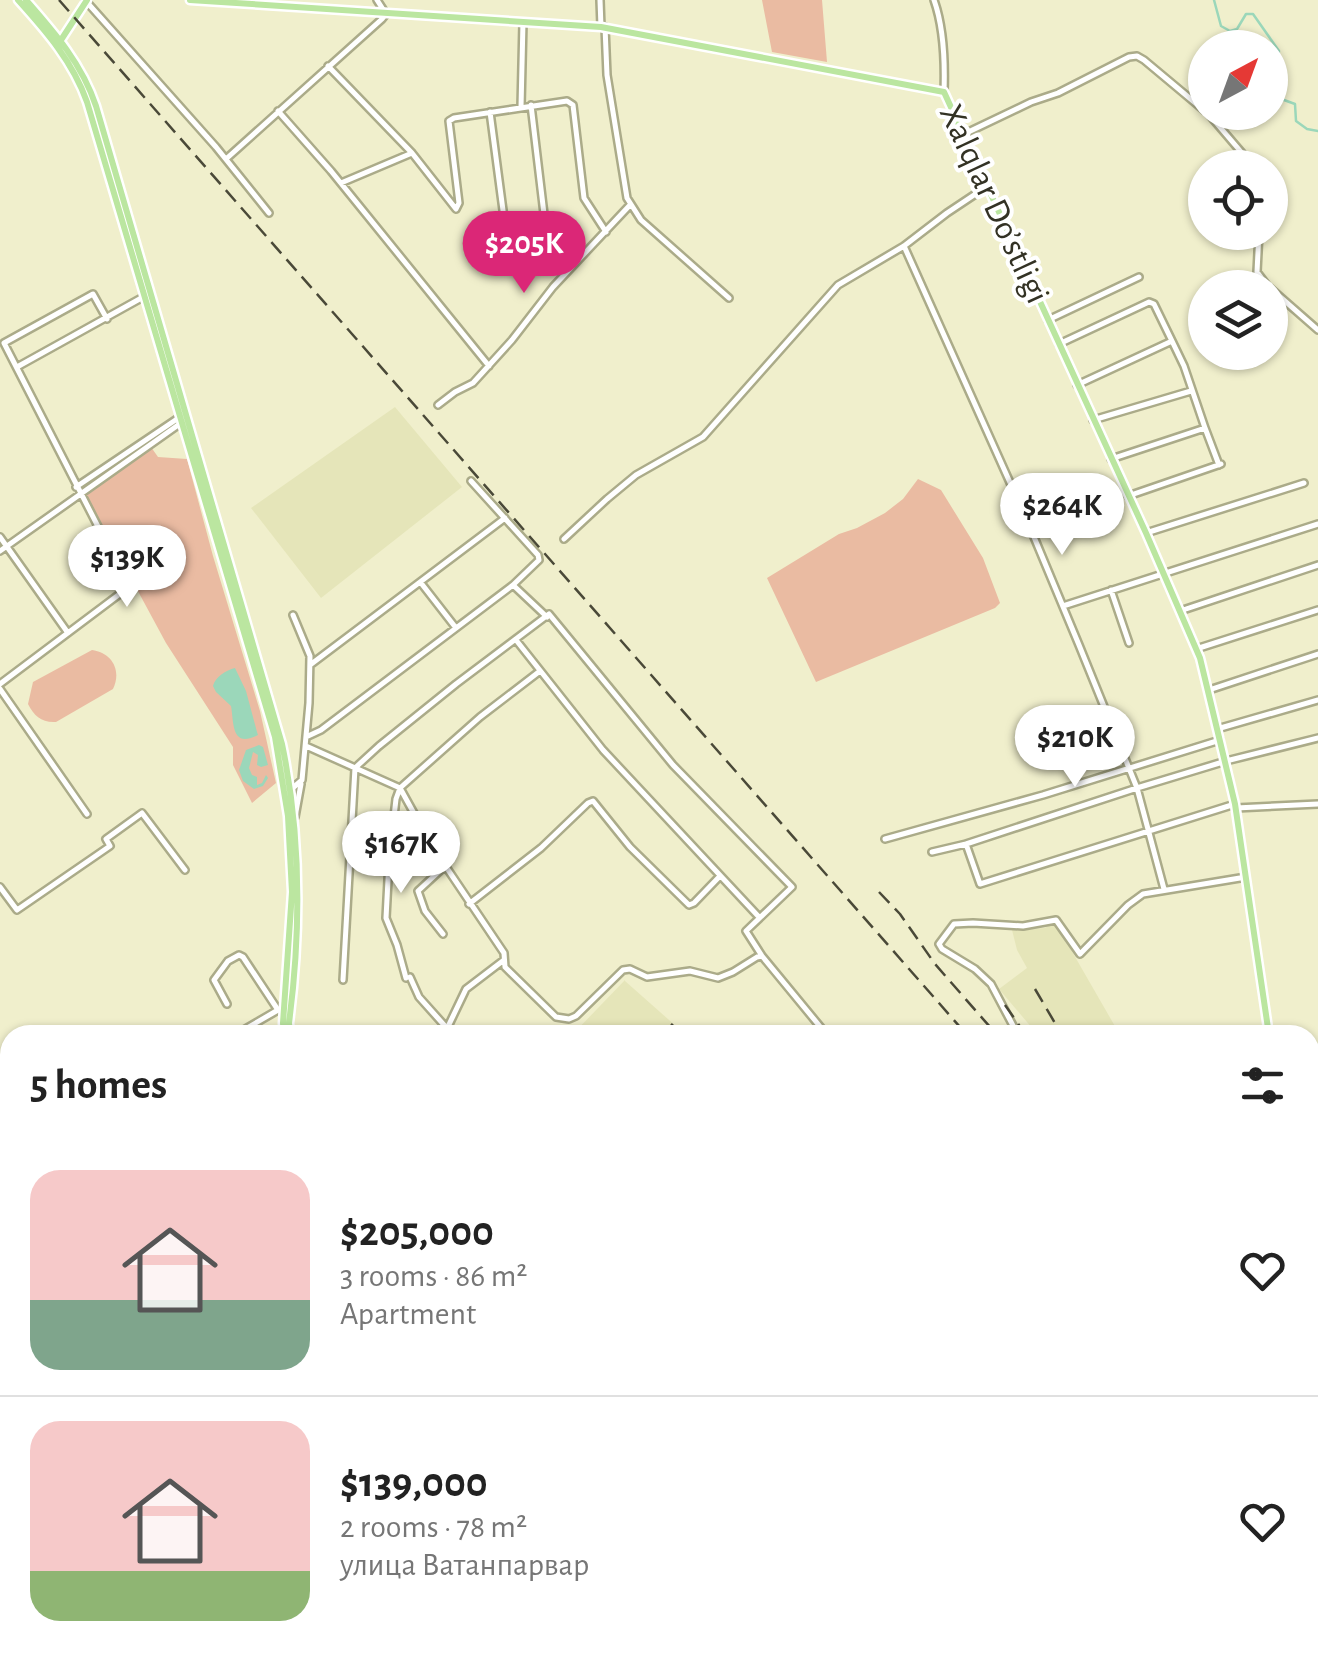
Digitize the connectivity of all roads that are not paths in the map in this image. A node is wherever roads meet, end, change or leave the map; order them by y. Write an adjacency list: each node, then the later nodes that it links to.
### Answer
1 (18, 0): 30 (main road)
2 (26, 0): 11 (main road)
3 (86, 0): 11 (main road); 23 (street)
4 (190, 0): 8 (main road, Xalqlar Do’stligi)
5 (377, 0): 8 (street)
6 (600, 0): 10 (street)
7 (934, 0): 13 (street)
8 (386, 14): 9 (main road, Xalqlar Do’stligi); 12 (street)
9 (524, 22): 10 (main road, Xalqlar Do’stligi); 16 (street)
10 (603, 27): 13 (main road, Xalqlar Do’stligi); 26 (street)
11 (61, 40): 30 (main road)
12 (328, 66): 17 (street); 22 (street)
13 (944, 92): 20 (main road, Xalqlar Do’stligi)
14 (1188, 97): 20 (street)
15 (531, 106): 16 (street); 28 (street); 29 (street)
16 (521, 107): 18 (street)
17 (278, 112): 23 (street); 24 (street)
18 (490, 112): 22 (street); 28 (street)
19 (1222, 130): 21 (street)
20 (962, 136): 25 (main road, Xalqlar Do’stligi)
21 (1239, 150)
22 (412, 153): 24 (street)
23 (226, 159): 27 (street)
24 (340, 184): 43 (street)
25 (986, 187): 31 (street); 39 (main road, Xalqlar Do’stligi)
26 (630, 205): 29 (street); 36 (street)
27 (270, 213)
28 (544, 214): 32 (street)
29 (606, 232): 32 (street)
30 (134, 245): 34 (main road)
31 (904, 246): 60 (street); 67 (street)
32 (577, 262): 43 (street)
33 (1140, 277): 39 (street)
34 (144, 278): 35 (main road); 94 (main road)
35 (145, 296): 38 (street); 48 (main road)
36 (730, 298)
37 (1288, 304): 40 (street)
38 (107, 318): 44 (street); 44 (street)
39 (1048, 320): 42 (main road, Xalqlar Do’stligi)
40 (1318, 330)
41 (1172, 341): 42 (street); 45 (street); 46 (street)
42 (1058, 344): 45 (main road, Xalqlar Do’stligi)
43 (489, 366): 47 (street)
44 (17, 367): 54 (street)
45 (1077, 384): 49 (main road, Xalqlar Do’stligi)
46 (1192, 391): 49 (street); 50 (street)
47 (438, 405)
48 (181, 419): 54 (street); 94 (main road)
49 (1094, 420): 51 (main road, Xalqlar Do’stligi)
50 (1205, 428): 51 (street); 55 (street)
51 (1111, 459): 55 (main road, Xalqlar Do’stligi)
52 (471, 480): 56 (street)
53 (1304, 483): 58 (street)
54 (77, 490): 61 (street); 73 (street)
55 (1128, 496): 58 (main road, Xalqlar Do’stligi)
56 (505, 518): 64 (street); 65 (street)
57 (1318, 524): 63 (street)
58 (1146, 533): 63 (main road, Xalqlar Do’stligi)
59 (0, 537): 61 (street)
60 (564, 539)
61 (3, 548): 73 (street)
62 (1318, 566): 68 (street)
63 (1164, 573): 66 (street); 68 (main road, Xalqlar Do’stligi)
64 (421, 583): 72 (street); 78 (street)
65 (513, 585): 71 (street); 72 (street)
66 (1111, 590): 67 (street); 75 (street)
67 (1063, 606): 90 (street)
68 (1180, 610): 76 (main road, Xalqlar Do’stligi)
69 (1318, 610): 76 (street)
70 (293, 615): 78 (street)
71 (547, 617): 74 (street); 110 (street)
72 (456, 628): 84 (street)
73 (68, 633): 80 (street)
74 (516, 640): 79 (street); 89 (street)
75 (1129, 643)
76 (1196, 649): 81 (main road, Xalqlar Do’stligi)
77 (1318, 654): 81 (street)
78 (310, 664): 84 (street)
79 (540, 671): 92 (street); 105 (street)
80 (0, 687): 97 (street)
81 (1208, 690): 83 (main road, Xalqlar Do’stligi)
82 (1318, 700): 83 (street)
83 (1218, 729): 86 (main road, Xalqlar Do’stligi)
84 (306, 737): 87 (street)
85 (1318, 738): 88 (street)
86 (1220, 740): 88 (main road, Xalqlar Do’stligi); 90 (street)
87 (306, 746): 89 (street); 91 (street)
88 (1226, 762): 93 (street); 96 (main road, Xalqlar Do’stligi)
89 (356, 768): 92 (street); 114 (street)
90 (1128, 768): 93 (street); 100 (street)
91 (302, 780): 94 (street); 98 (street)
92 (400, 788): 103 (street); 119 (street)
93 (1136, 788): 99 (street); 101 (street)
94 (288, 792): 98 (main road); 116 (main road)
95 (1318, 804): 96 (street)
96 (1236, 806): 99 (street); 106 (main road, Xalqlar Do’stligi)
97 (86, 814)
98 (294, 820): 116 (main road)
99 (1148, 830): 101 (street); 108 (street)
100 (885, 839)
101 (966, 844): 102 (street)
102 (932, 852)
103 (445, 866): 109 (street); 111 (street)
104 (185, 870): 107 (street)
105 (720, 876): 109 (street); 110 (street)
106 (1246, 877): 108 (street); 123 (main road, Xalqlar Do’stligi)
107 (0, 887)
108 (1164, 890): 122 (street)
109 (469, 904): 113 (street)
110 (759, 917): 112 (street)
111 (443, 934)
112 (762, 956): 113 (street); 121 (street)
113 (504, 960): 120 (street)
114 (343, 980)
115 (227, 1004): 116 (street)
116 (284, 1009): 117 (street); 118 (main road)
117 (254, 1025)
118 (286, 1025)
119 (441, 1025)
120 (449, 1025)
121 (819, 1025)
122 (1013, 1025)
123 (1268, 1025)

